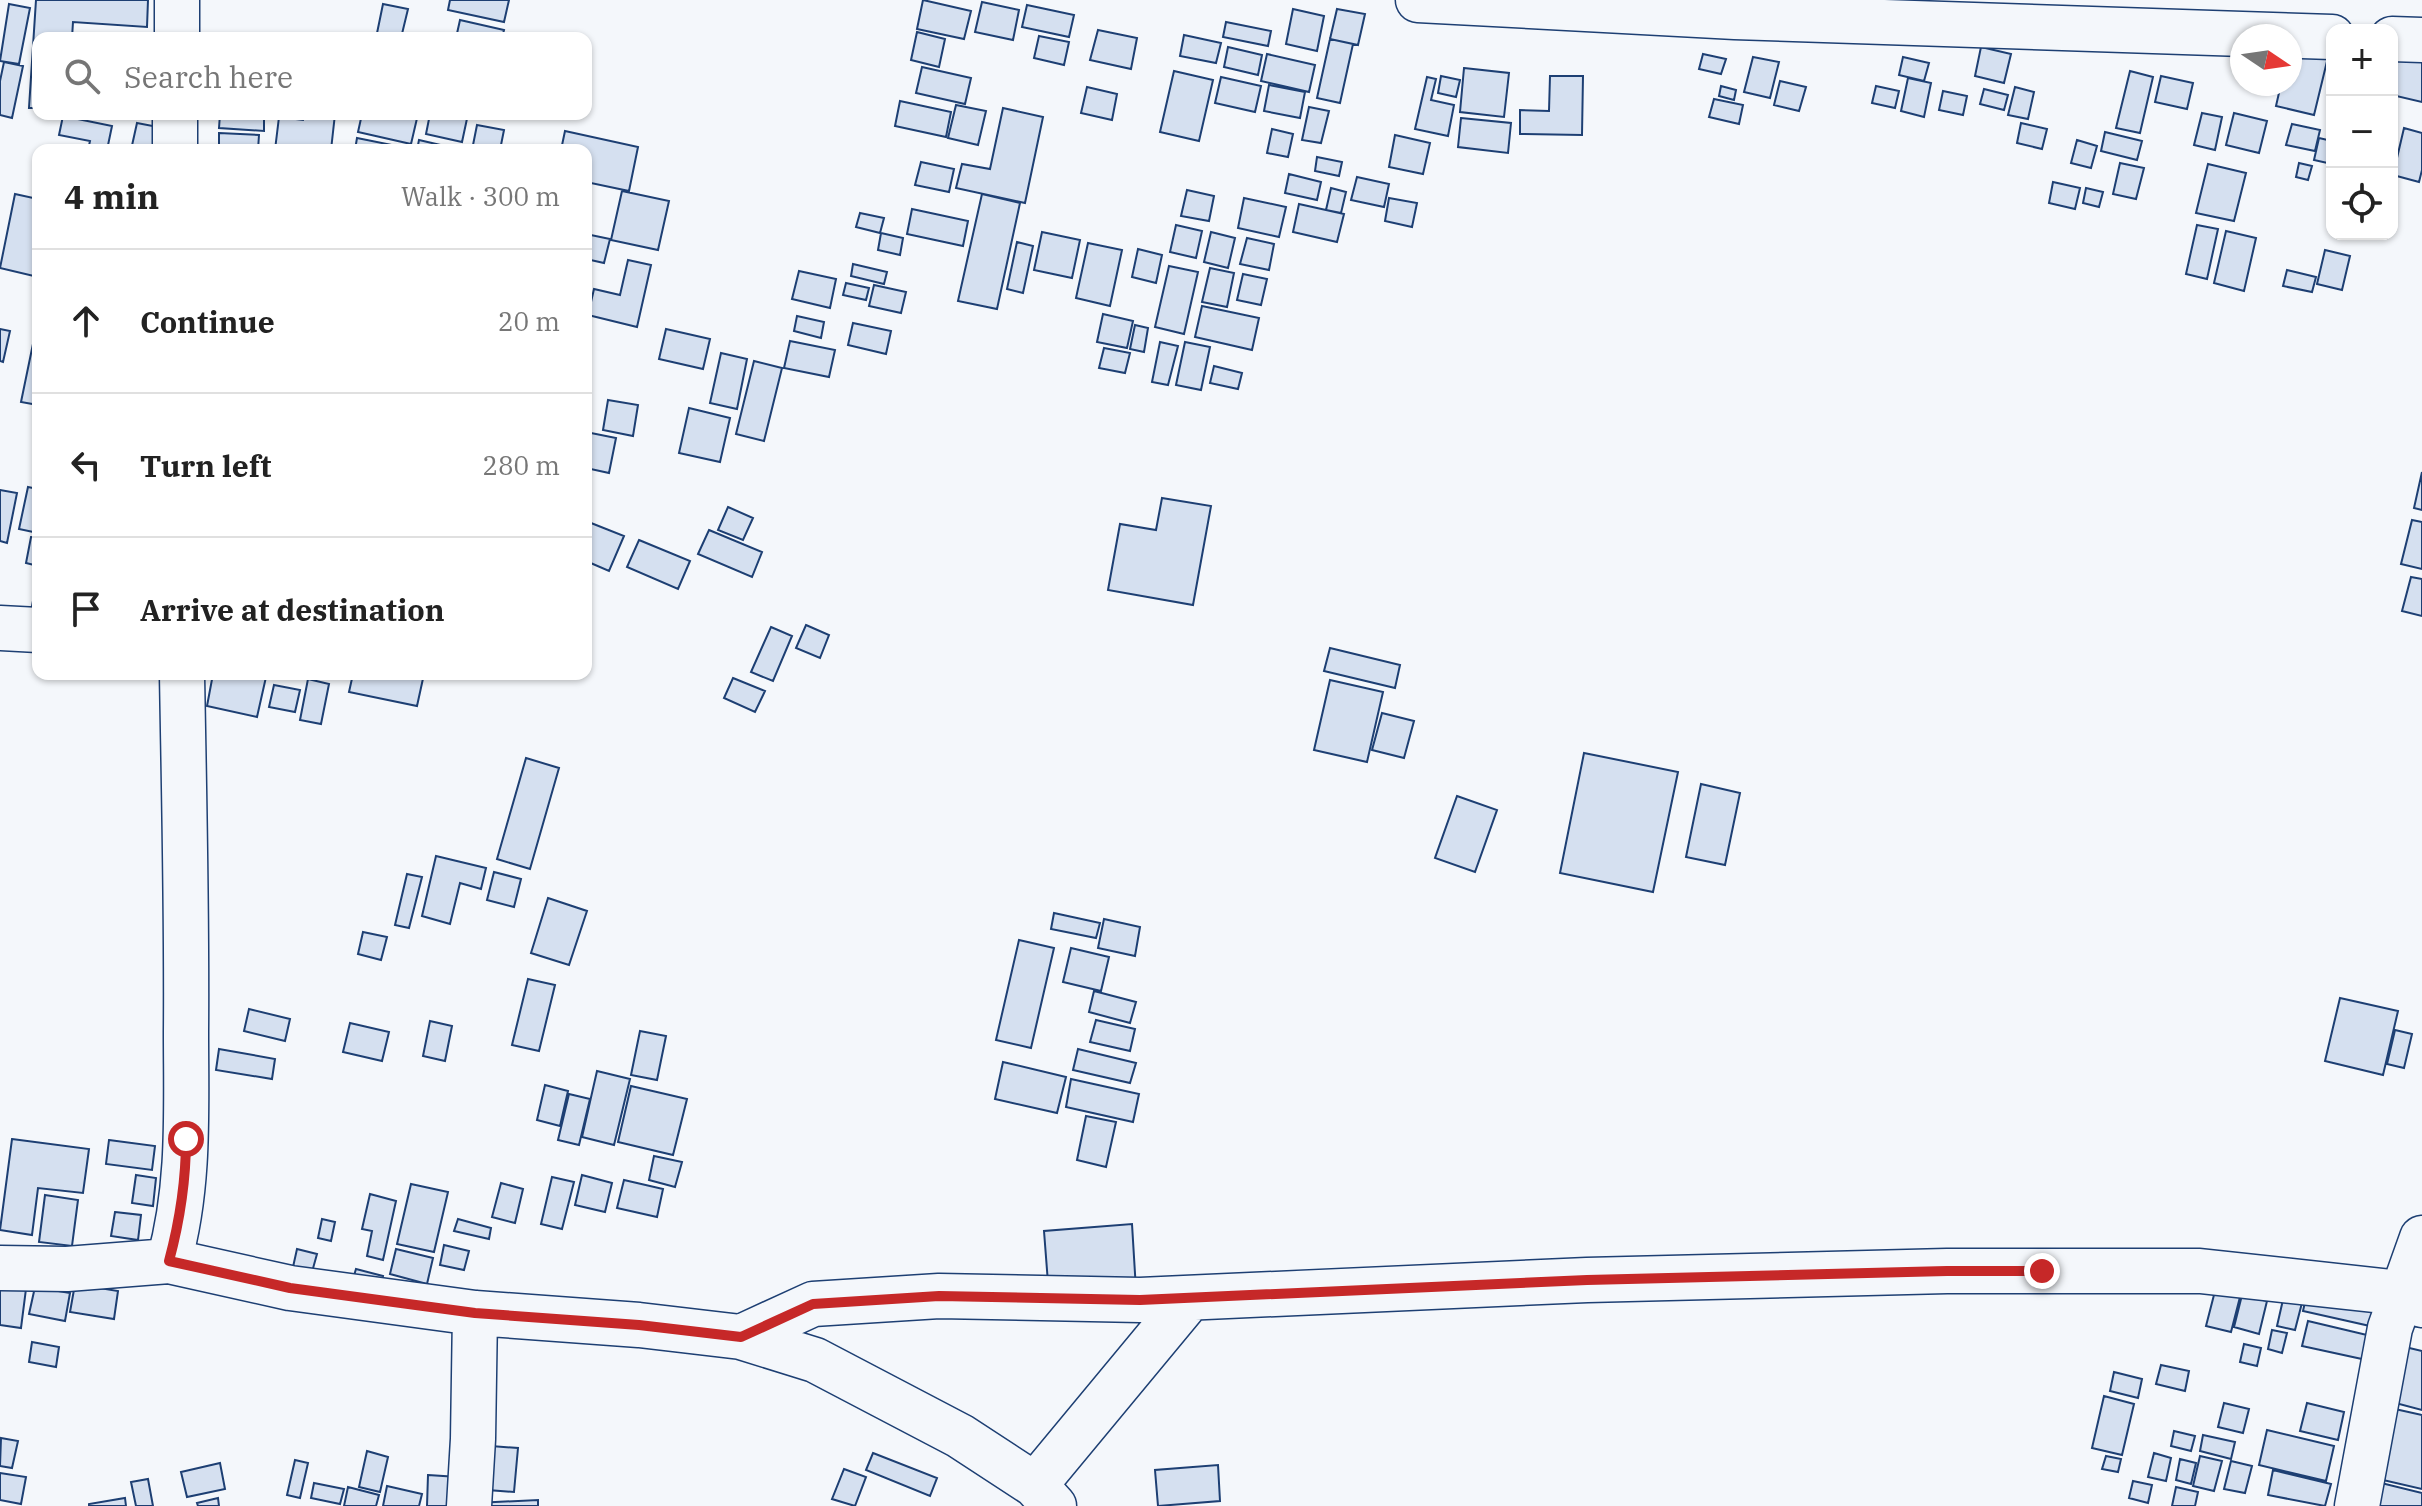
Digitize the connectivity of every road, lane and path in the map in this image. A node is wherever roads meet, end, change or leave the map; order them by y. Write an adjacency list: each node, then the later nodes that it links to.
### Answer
1 (177, 0): 4 (street)
2 (1418, 0): 3 (street)
3 (1834, 10): 5 (street)
4 (177, 32)
5 (2326, 37)
6 (2398, 39): 7 (street)
7 (2422, 40)
8 (175, 120): 9 (street)
9 (175, 144)
10 (0, 628): 11 (street)
11 (32, 630)
12 (182, 680): 14 (street)
13 (2422, 1238): 17 (street)
14 (169, 1261): 15 (street); 18 (street)
15 (0, 1268)
16 (1190, 1298): 17 (street); 19 (street); 20 (street)
17 (2412, 1299): 22 (street)
18 (475, 1313): 19 (street); 21 (street)
19 (741, 1337): 20 (street)
20 (1044, 1495)
21 (469, 1506)
22 (2357, 1506)

